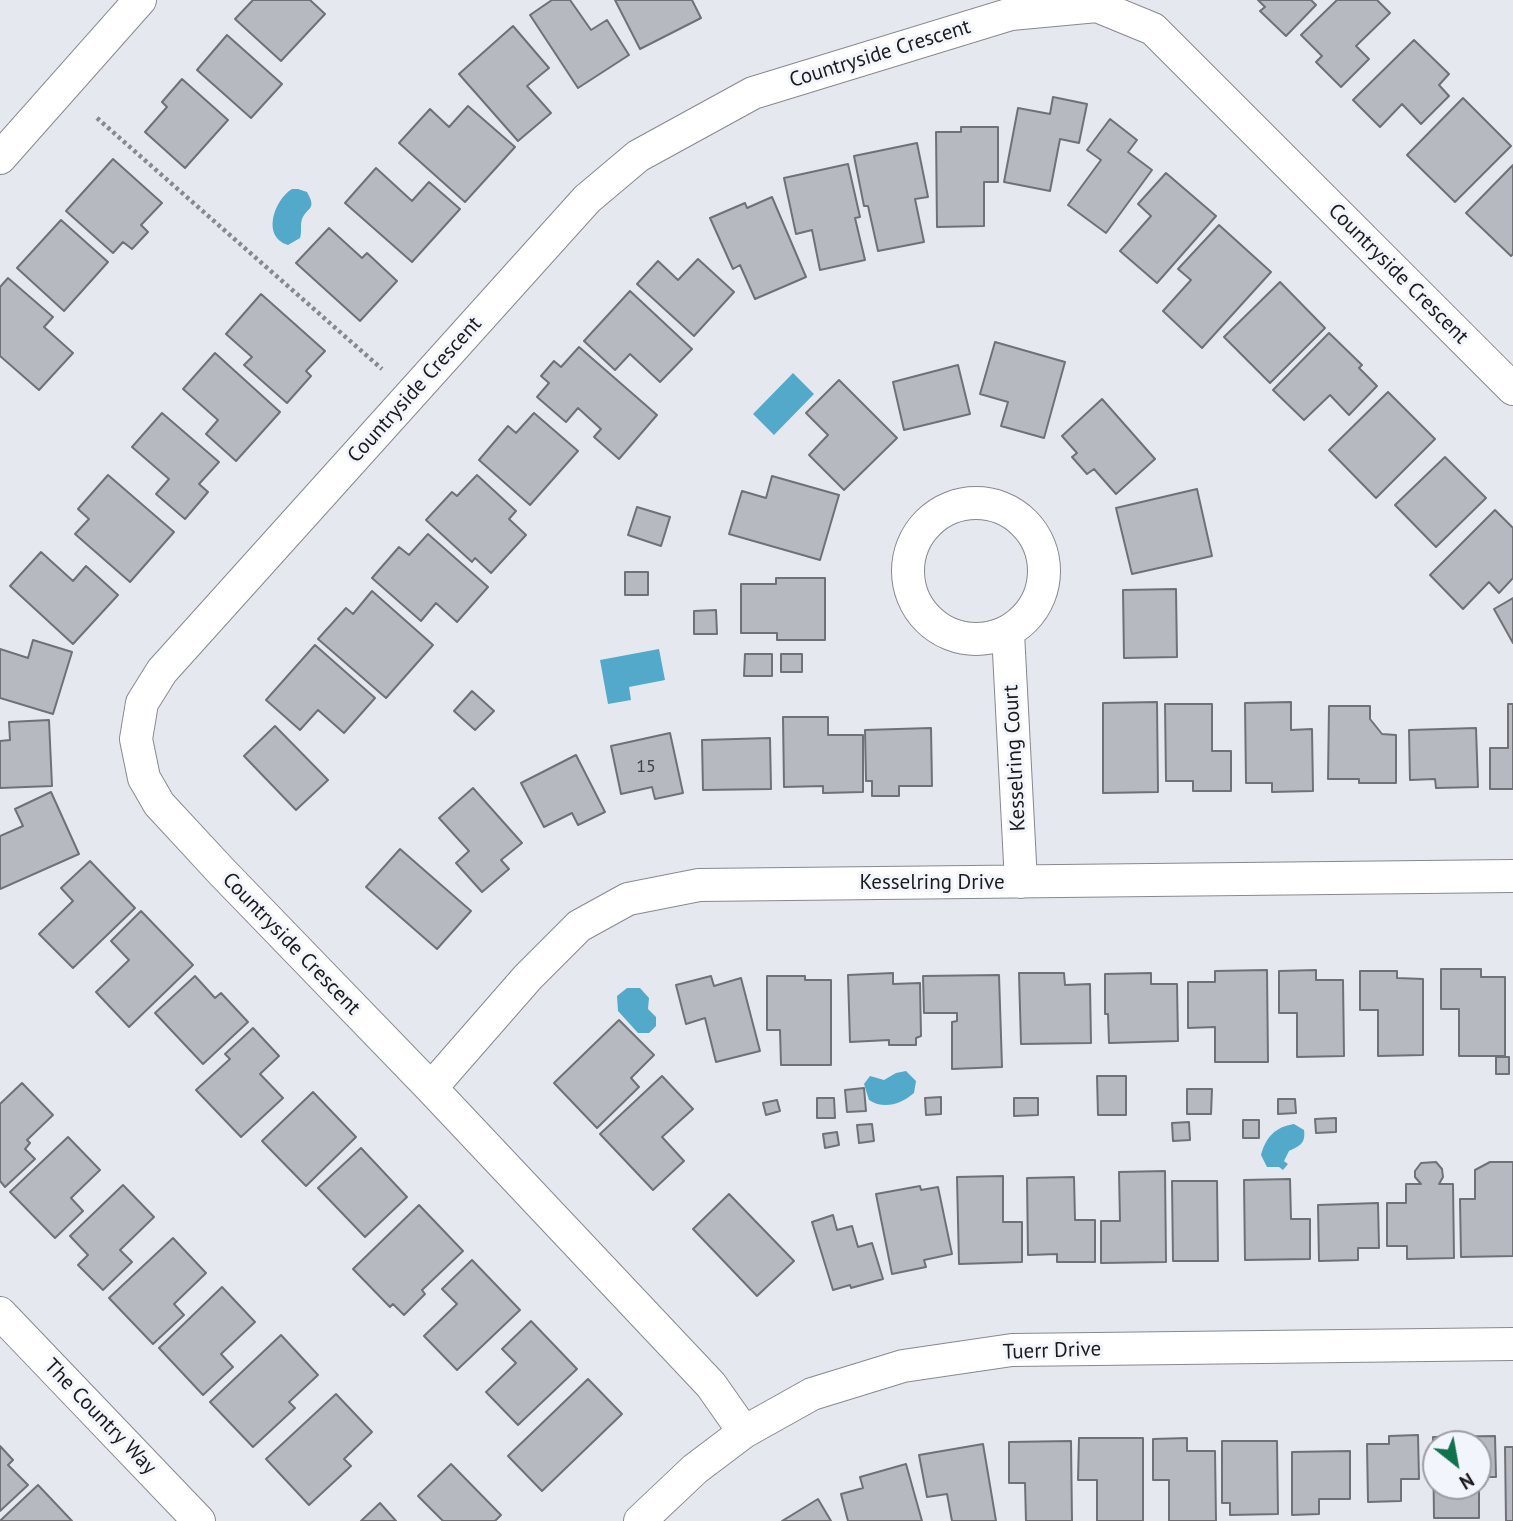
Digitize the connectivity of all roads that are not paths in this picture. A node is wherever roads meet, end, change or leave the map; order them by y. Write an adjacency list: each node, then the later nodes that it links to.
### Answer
1 (140, 0): 2 (street)
2 (0, 158)
3 (1513, 389): 7 (street, Countryside Crescent)
4 (1008, 633): 4 (street); 6 (street, Kesselring Court)
5 (1513, 876): 6 (street, Kesselring Drive)
6 (1021, 882): 7 (street, Kesselring Drive)
7 (431, 1087): 10 (street, Countryside Crescent)
8 (0, 1313): 11 (street, The Country Way)
9 (1513, 1344): 10 (street, Tuerr Drive)
10 (744, 1432): 12 (street, Tuerr Drive)
11 (199, 1521)
12 (640, 1521)

